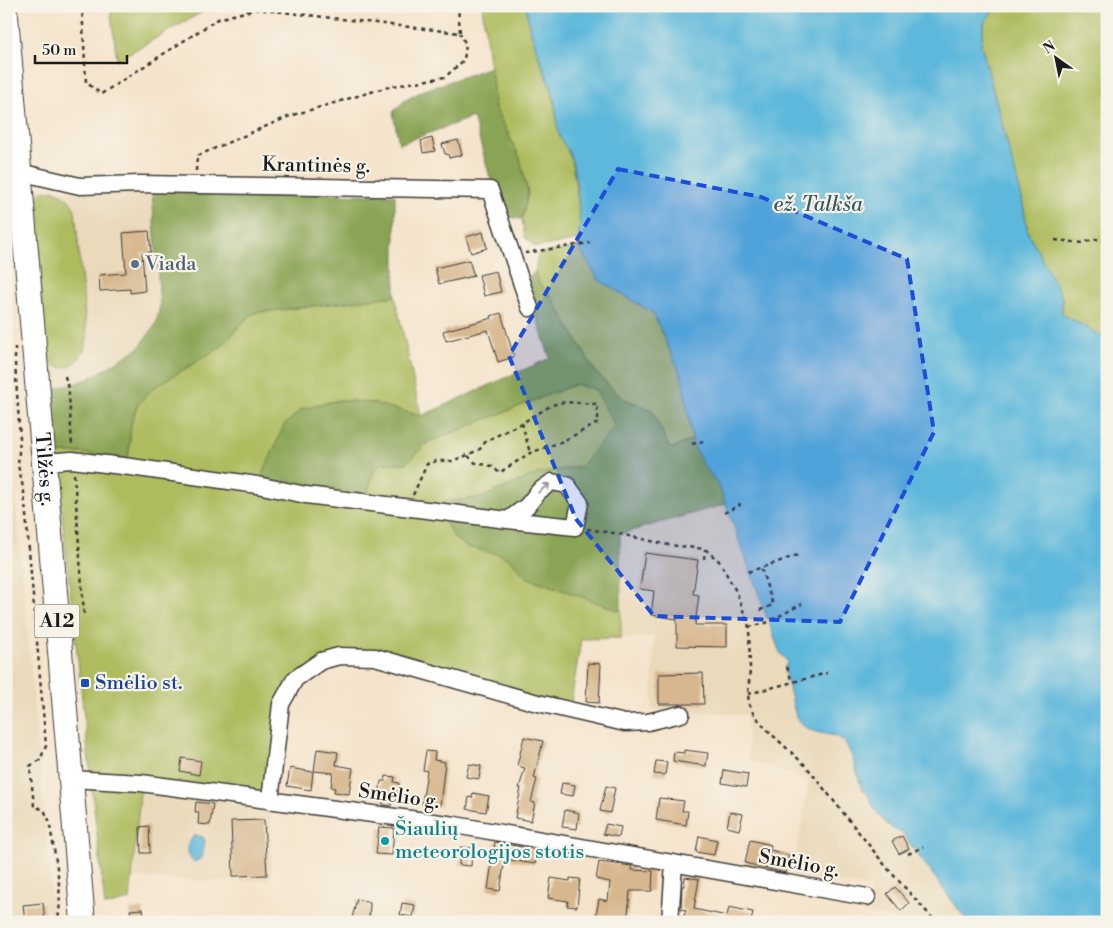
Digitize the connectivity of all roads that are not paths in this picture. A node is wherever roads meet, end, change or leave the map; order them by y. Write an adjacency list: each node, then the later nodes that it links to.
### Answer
1 (6, 16): 2 (highway, Tilžės g. / A12)
2 (19, 172): 3 (street, Krantinės g.); 4 (highway, Tilžės g. / A12)
3 (530, 308)
4 (44, 462): 5 (street); 7 (highway, Tilžės g. / A12)
5 (508, 520): 5 (street, one-way to 5)
6 (681, 714): 8 (street)
7 (71, 779): 8 (street, Smėlio g.); 11 (highway, Tilžės g. / A12)
8 (270, 801): 9 (street, Smėlio g.)
9 (674, 863): 10 (street, Smėlio g.); 12 (street)
10 (867, 897)
11 (83, 922)
12 (670, 922)

